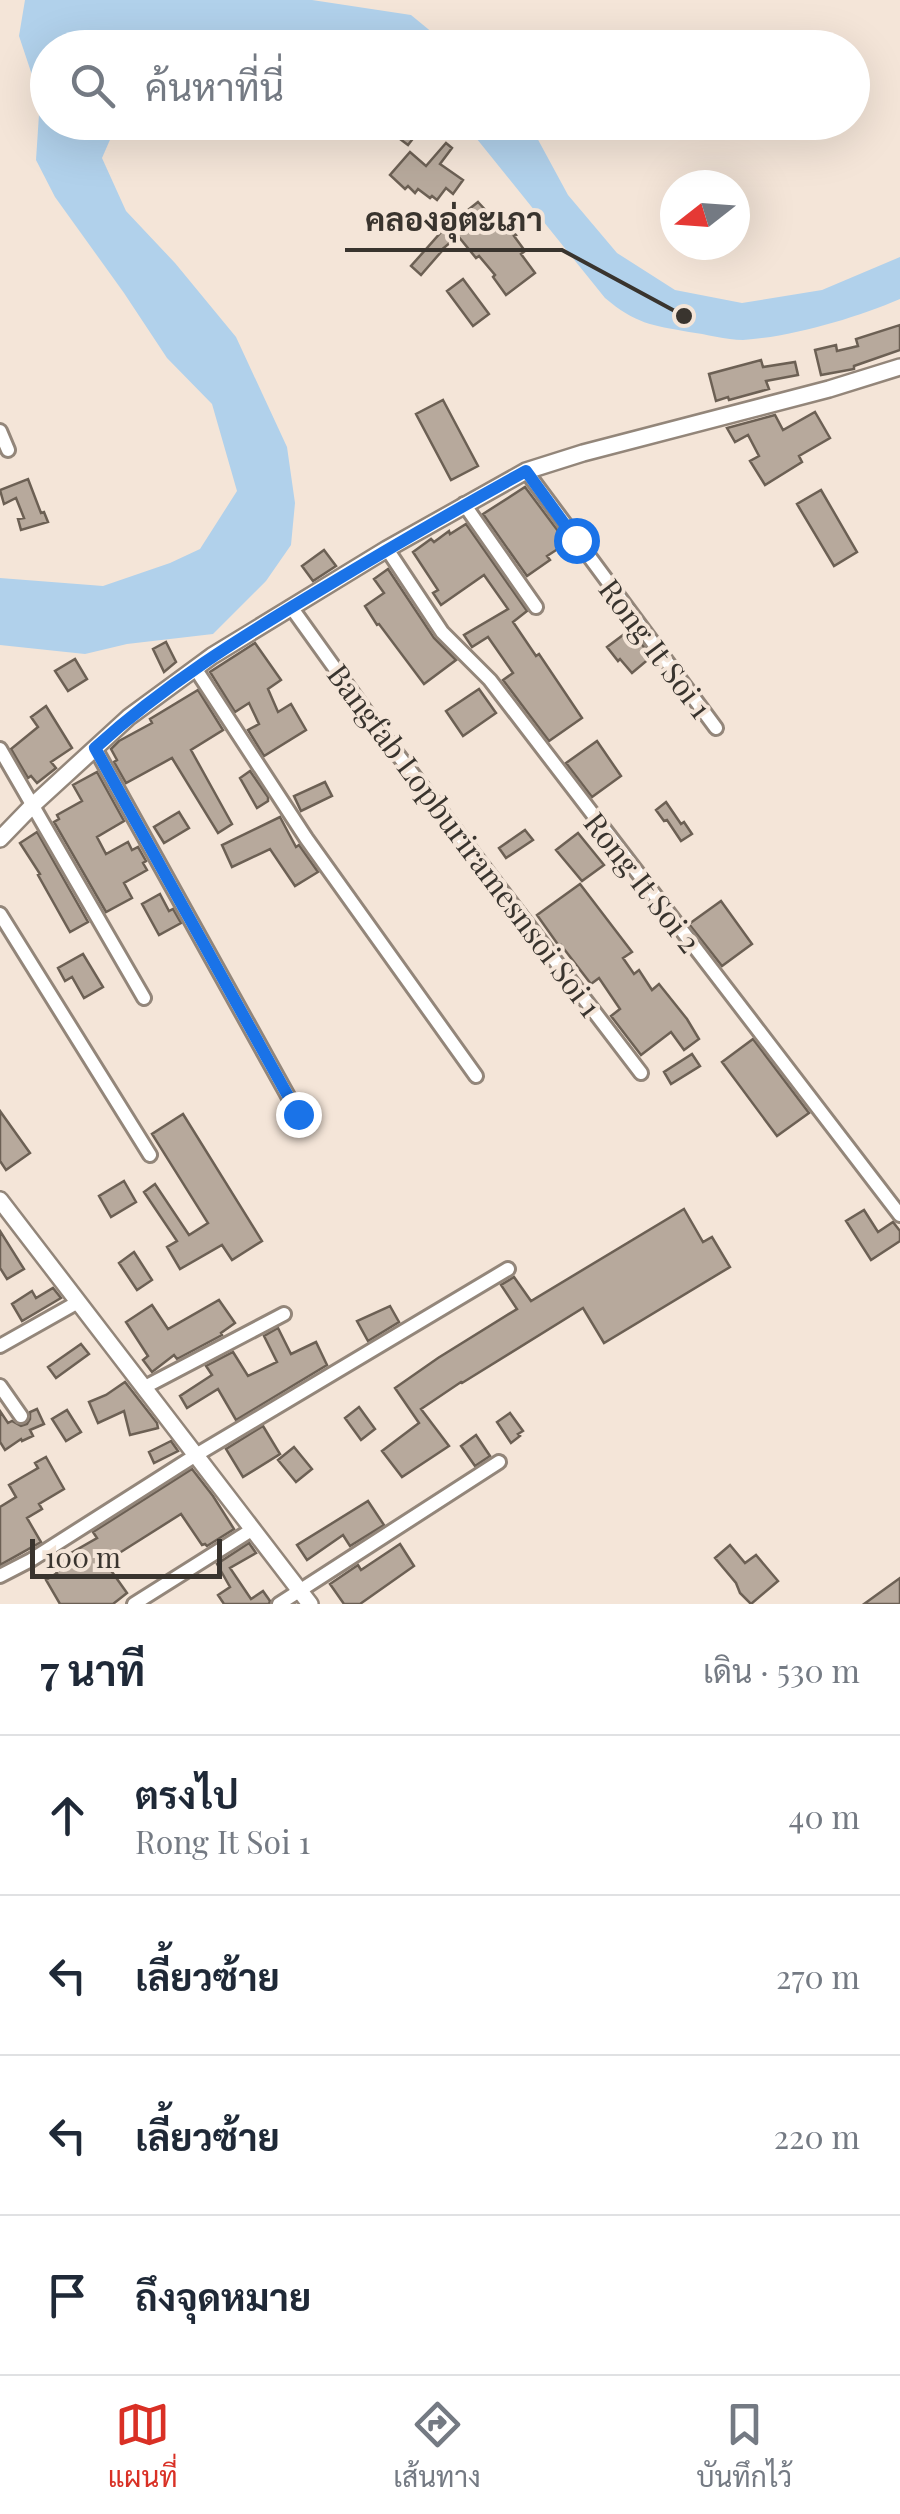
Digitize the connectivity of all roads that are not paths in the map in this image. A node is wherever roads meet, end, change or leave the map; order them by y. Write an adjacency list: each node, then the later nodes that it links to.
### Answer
1 (900, 367): 4 (street)
2 (0, 431): 3 (street)
3 (8, 450)
4 (526, 471): 5 (street); 10 (street, Rong It Soi 1)
5 (464, 504): 6 (street); 8 (street)
6 (387, 550): 7 (street); 22 (street, Rong It Soi 2)
7 (291, 607): 9 (street); 17 (street, Bangfab Lopburiramesnsoi Soi 1)
8 (536, 607)
9 (195, 668): 11 (street); 18 (street)
10 (716, 728)
11 (95, 748): 13 (street); 19 (street)
12 (0, 749): 13 (street)
13 (33, 805): 14 (street); 16 (street)
14 (0, 840)
15 (0, 914): 20 (street)
16 (144, 998)
17 (640, 1073)
18 (476, 1076)
19 (298, 1114)
20 (150, 1156)
21 (1, 1204): 24 (street)
22 (900, 1215)
23 (508, 1269): 30 (street)
24 (78, 1302): 26 (street); 28 (street)
25 (284, 1314): 28 (street)
26 (0, 1346)
27 (0, 1386): 29 (street)
28 (143, 1388): 30 (street)
29 (21, 1416)
30 (196, 1455): 32 (street); 33 (street)
31 (499, 1462): 34 (street)
32 (252, 1529): 34 (street); 35 (street)
33 (0, 1576)
34 (300, 1590): 36 (street); 37 (street)
35 (134, 1604)
36 (279, 1604)
37 (310, 1604)

